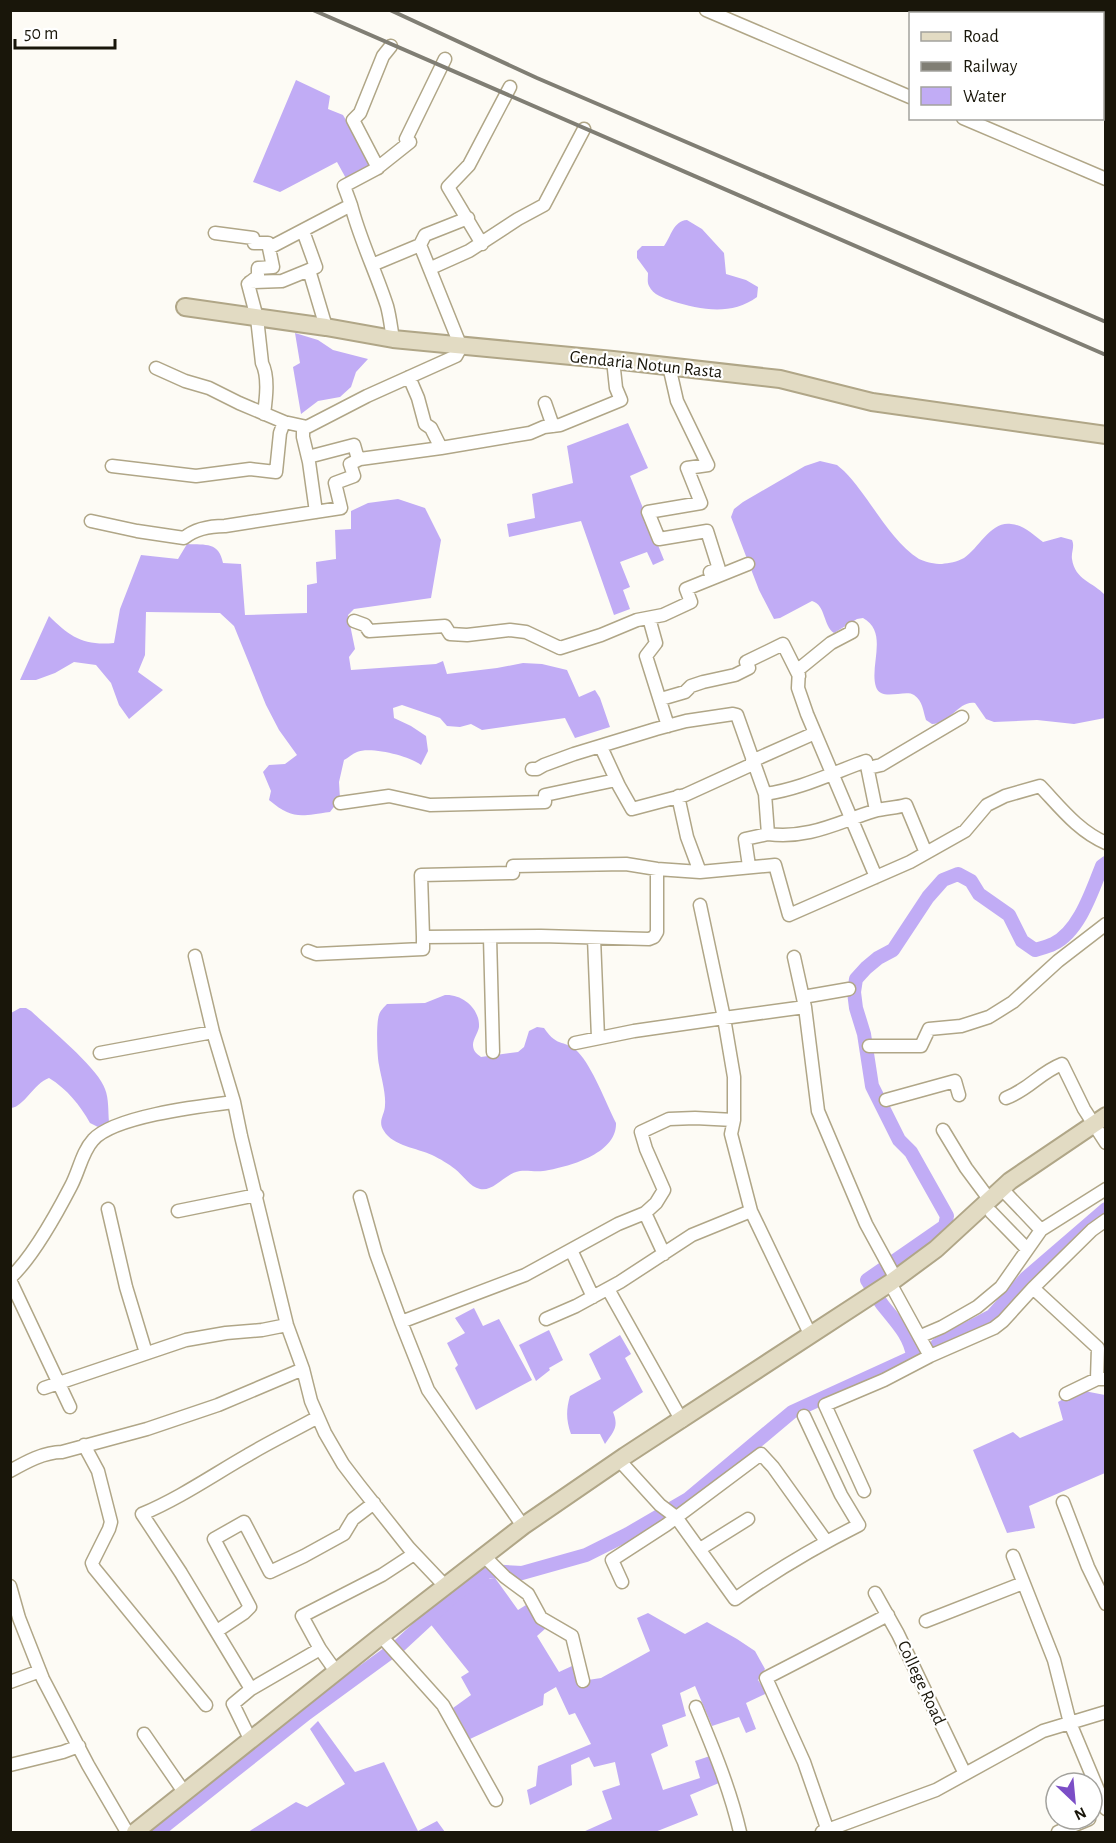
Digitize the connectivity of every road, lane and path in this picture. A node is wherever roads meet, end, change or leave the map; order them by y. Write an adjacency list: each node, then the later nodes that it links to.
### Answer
1 (706, 10): 5 (street)
2 (391, 46): 8 (street)
3 (445, 59): 8 (street)
4 (510, 87): 11 (street)
5 (909, 97)
6 (968, 120): 9 (street)
7 (584, 129): 14 (street)
8 (378, 168): 10 (street)
9 (1106, 179)
10 (351, 205): 12 (street); 17 (street)
11 (468, 218): 14 (street); 15 (street)
12 (303, 231): 16 (street); 19 (street)
13 (215, 233): 16 (street)
14 (482, 244): 18 (street)
15 (420, 245): 17 (street); 18 (street)
16 (269, 248): 20 (street)
17 (372, 265): 24 (street)
18 (431, 268): 25 (street)
19 (309, 270): 20 (street); 23 (street)
20 (250, 282): 22 (street)
21 (184, 308): 22 (main road, Gendaria Notun Rasta)
22 (257, 318): 23 (main road, Gendaria Notun Rasta); 31 (street)
23 (326, 327): 24 (main road, Gendaria Notun Rasta)
24 (393, 339): 25 (main road, Gendaria Notun Rasta)
25 (461, 347): 26 (main road, Gendaria Notun Rasta); 29 (street)
26 (612, 360): 27 (main road, Gendaria Notun Rasta); 33 (street)
27 (669, 366): 35 (main road, Gendaria Notun Rasta); 43 (street)
28 (156, 368): 31 (street)
29 (409, 377): 34 (street); 36 (street)
30 (545, 403): 33 (street)
31 (264, 414): 32 (street)
32 (284, 422): 34 (street); 39 (street)
33 (553, 426): 36 (street)
34 (303, 427): 37 (street)
35 (1106, 435)
36 (441, 448): 38 (street)
37 (308, 457): 38 (street); 40 (street)
38 (358, 459): 40 (street)
39 (112, 466)
40 (316, 512): 41 (street)
41 (91, 521)
42 (748, 564): 43 (street)
43 (713, 579): 44 (street)
44 (649, 618): 45 (street); 48 (street)
45 (354, 621)
46 (852, 628): 47 (street)
47 (799, 676): 48 (street); 51 (street)
48 (661, 699): 50 (street)
49 (962, 717): 54 (street)
50 (668, 726): 52 (street); 53 (street)
51 (815, 732): 53 (street); 56 (street)
52 (601, 747): 55 (street); 57 (street)
53 (752, 762): 58 (street); 59 (street)
54 (868, 768): 56 (street); 61 (street)
55 (532, 769)
56 (832, 774): 58 (street); 62 (street)
57 (616, 780): 59 (street); 60 (street)
58 (765, 794): 63 (street)
59 (678, 796): 68 (street)
60 (340, 803)
61 (876, 810): 62 (street); 65 (street)
62 (852, 819): 63 (street); 69 (street)
63 (768, 834): 66 (street)
64 (1106, 843): 65 (street)
65 (926, 853): 69 (street)
66 (750, 866): 68 (street); 69 (street)
67 (657, 869): 68 (street); 72 (street); 74 (street)
68 (700, 872)
69 (876, 878)
70 (700, 905): 80 (street)
71 (1106, 924): 84 (street)
72 (423, 937): 73 (street); 75 (street)
73 (490, 937): 74 (street); 85 (street)
74 (594, 938): 82 (street)
75 (308, 951)
76 (195, 956): 81 (street)
77 (794, 957): 79 (street)
78 (849, 989): 79 (street)
79 (804, 1002): 80 (street); 109 (street)
80 (724, 1018): 82 (street); 91 (street)
81 (213, 1032): 86 (street); 90 (street)
82 (598, 1038): 83 (street)
83 (575, 1043)
84 (869, 1046)
85 (493, 1052)
86 (100, 1053)
87 (959, 1095): 89 (street)
88 (1006, 1098): 92 (street)
89 (886, 1100)
90 (234, 1102): 96 (street); 108 (street)
91 (734, 1120): 101 (street); 102 (street)
92 (1100, 1120): 94 (street); 98 (main road)
93 (943, 1130): 98 (street)
94 (1106, 1143)
95 (1106, 1189): 104 (street)
96 (257, 1196): 100 (street); 115 (street)
97 (360, 1197): 114 (street)
98 (994, 1200): 104 (street); 105 (street); 109 (main road)
99 (108, 1209): 118 (street)
100 (178, 1211)
101 (751, 1211): 107 (street); 116 (street)
102 (645, 1213): 106 (street); 107 (street)
103 (1106, 1220): 111 (street)
104 (1041, 1230): 105 (street)
105 (1027, 1249): 117 (street)
106 (571, 1250): 112 (street); 114 (street)
107 (664, 1254): 110 (street)
108 (10, 1279): 122 (street)
109 (891, 1280): 116 (main road); 117 (street)
110 (608, 1288): 112 (street); 128 (street)
111 (1033, 1288): 119 (street); 121 (street)
112 (593, 1297): 113 (street)
113 (546, 1319)
114 (401, 1322): 137 (street)
115 (287, 1325): 118 (street); 120 (street)
116 (811, 1336): 128 (main road)
117 (921, 1336): 119 (street)
118 (146, 1353): 122 (street)
119 (930, 1356): 132 (street)
120 (303, 1370): 127 (street); 129 (street)
121 (1101, 1379): 124 (street)
122 (58, 1382): 123 (street); 125 (street)
123 (44, 1388)
124 (1066, 1394)
125 (70, 1407)
126 (804, 1416): 138 (street)
127 (318, 1417): 134 (street); 151 (street)
128 (682, 1421): 130 (main road)
129 (84, 1445): 131 (street); 159 (street)
130 (619, 1460): 135 (street); 137 (main road)
131 (10, 1471)
132 (864, 1491)
133 (1063, 1502): 148 (street)
134 (374, 1503): 140 (street); 151 (street)
135 (676, 1517): 138 (street); 139 (street); 143 (street)
136 (748, 1519): 139 (street)
137 (523, 1526): 142 (main road)
138 (826, 1541): 139 (street)
139 (700, 1550)
140 (414, 1554): 146 (street); 153 (street)
141 (1013, 1556): 144 (street)
142 (487, 1560): 146 (main road); 156 (street)
143 (622, 1582)
144 (1023, 1583): 150 (street); 162 (street)
145 (10, 1586): 154 (street)
146 (445, 1586): 152 (main road)
147 (875, 1593): 149 (street, College Road)
148 (1106, 1604)
149 (888, 1615): 168 (street, College Road); 171 (street)
150 (926, 1621)
151 (217, 1631): 158 (street)
152 (383, 1639): 155 (main road); 170 (street)
153 (320, 1649): 155 (street); 158 (street)
154 (40, 1671): 157 (street); 165 (street)
155 (337, 1673): 164 (main road)
156 (583, 1681)
157 (10, 1682)
158 (251, 1689): 164 (street)
159 (206, 1706)
160 (696, 1707): 174 (street)
161 (1106, 1712): 162 (street)
162 (1070, 1723): 167 (street); 168 (street)
163 (144, 1734): 169 (street)
164 (250, 1741): 169 (main road)
165 (79, 1746): 166 (street); 172 (street)
166 (10, 1765)
167 (1094, 1771)
168 (965, 1774): 171 (street)
169 (184, 1792): 173 (main road)
170 (496, 1800)
171 (825, 1832)
172 (127, 1833)
173 (135, 1833)
174 (740, 1833)

